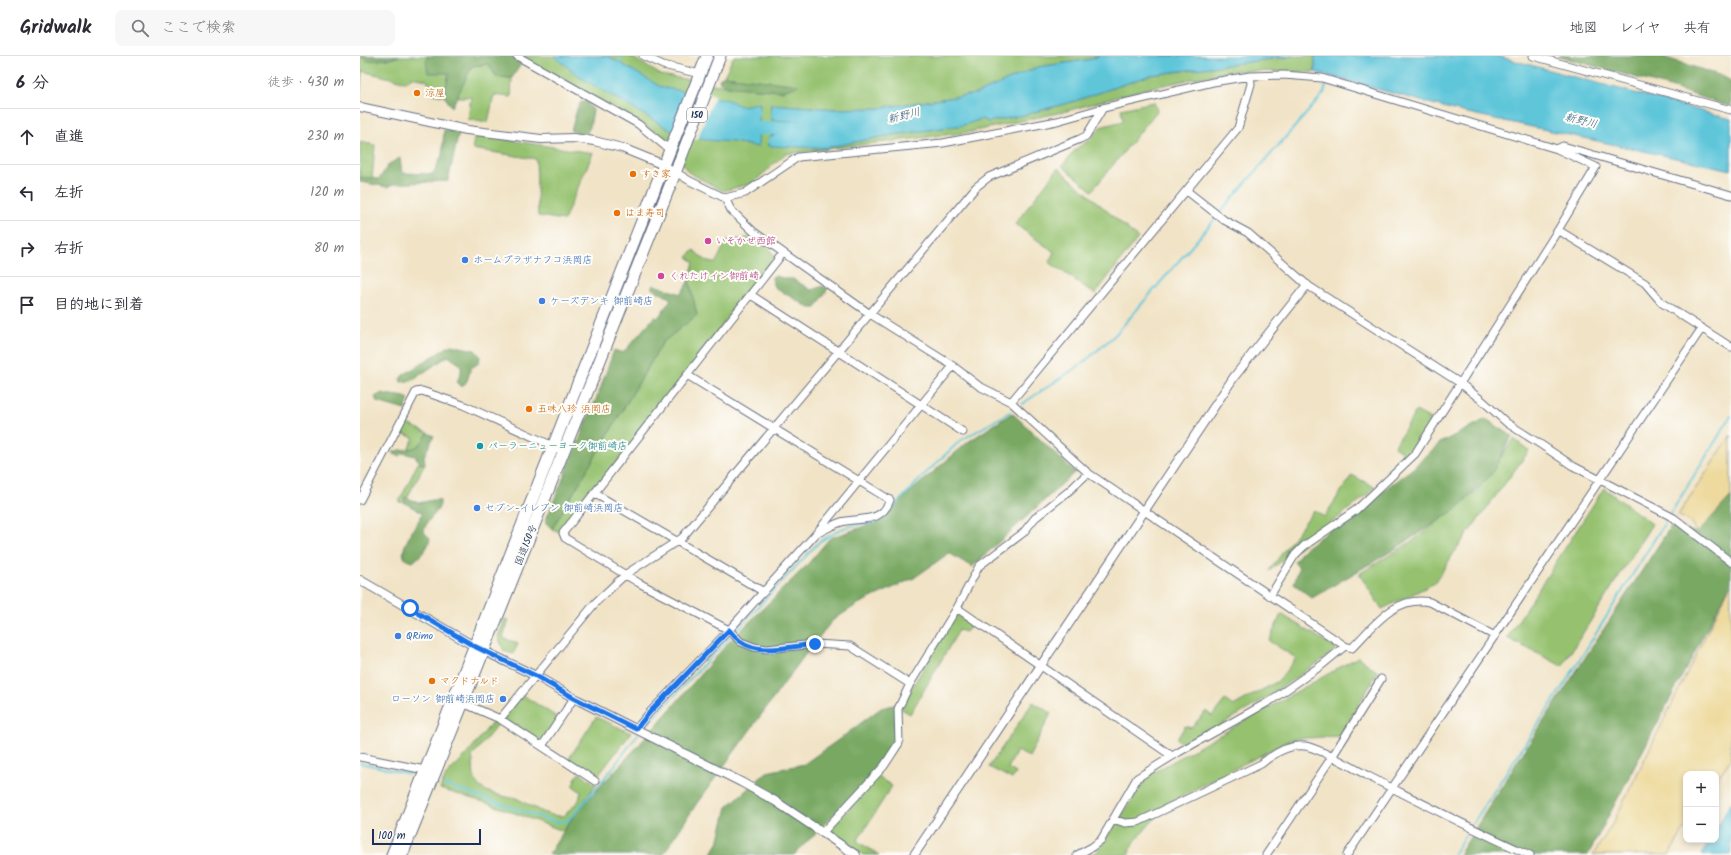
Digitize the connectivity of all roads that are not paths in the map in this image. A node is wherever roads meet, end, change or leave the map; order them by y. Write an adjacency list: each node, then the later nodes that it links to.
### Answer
1 (517, 56): 11 (street)
2 (643, 56): 7 (street)
3 (708, 56): 7 (highway, 国道150号 / 150)
4 (720, 56): 14 (highway, 国道150号 / 150)
5 (1533, 56): 10 (street)
6 (1250, 76): 9 (street); 12 (street); 15 (street)
7 (699, 77): 11 (highway, 国道150号 / 150)
8 (360, 107): 13 (street)
9 (1102, 108): 17 (street); 22 (street)
10 (1731, 110)
11 (672, 146): 13 (highway, 国道150号 / 150)
12 (1557, 149): 16 (street); 18 (street)
13 (664, 165): 14 (street); 33 (highway, 国道150号 / 150)
14 (675, 173): 17 (street); 34 (highway, 国道150号 / 150)
15 (1187, 191): 20 (street); 29 (street)
16 (1731, 195)
17 (725, 198): 19 (street)
18 (1558, 230): 23 (street); 28 (street)
19 (783, 253): 21 (street); 22 (street)
20 (1307, 285): 28 (street); 40 (street)
21 (751, 294): 25 (street); 27 (street)
22 (870, 314): 25 (street); 26 (street)
23 (1702, 328): 24 (street); 36 (street)
24 (1731, 347)
25 (838, 352): 30 (street); 31 (street)
26 (953, 366): 29 (street); 30 (street)
27 (687, 375): 31 (street); 38 (street)
28 (1460, 383): 36 (street); 47 (street)
29 (1011, 402): 35 (street)
30 (922, 406): 32 (street); 37 (street)
31 (774, 428): 37 (street); 42 (street)
32 (963, 432)
33 (553, 446): 34 (street); 39 (street); 52 (highway, 国道150号 / 150)
34 (564, 451): 52 (highway, 国道150号 / 150)
35 (1088, 472): 40 (street); 48 (street)
36 (1599, 479): 43 (street); 50 (street)
37 (859, 481): 41 (street); 41 (street)
38 (594, 493): 42 (street); 44 (street)
39 (360, 500)
40 (1143, 511): 47 (street); 53 (street)
41 (814, 536): 46 (street)
42 (676, 542): 44 (street); 46 (street)
43 (1731, 562)
44 (626, 574): 49 (street); 54 (street)
45 (360, 580): 52 (street)
46 (764, 592): 49 (street)
47 (1270, 596): 51 (street)
48 (957, 608): 53 (street); 56 (street)
49 (729, 630): 56 (street); 60 (street)
50 (1495, 636): 51 (street); 67 (street)
51 (1345, 646): 62 (street)
52 (479, 648): 54 (street); 58 (highway, 国道150号 / 150); 65 (highway, 国道150号 / 150)
53 (1041, 665): 62 (street); 73 (street)
54 (536, 676): 57 (street); 59 (street)
55 (1382, 680): 64 (street)
56 (910, 684): 69 (street)
57 (574, 698): 60 (street); 61 (street)
58 (463, 703): 59 (street); 71 (highway, 国道150号 / 150)
59 (500, 719): 61 (street)
60 (636, 729): 69 (street)
61 (542, 746): 66 (street)
62 (1172, 756): 68 (street)
63 (360, 757): 65 (street)
64 (1332, 757): 67 (street); 68 (street); 75 (street)
65 (425, 770): 70 (highway, 国道150号 / 150)
66 (595, 781)
67 (1392, 788): 76 (street); 77 (street)
68 (1113, 819): 74 (street)
69 (823, 832): 72 (street)
70 (392, 855)
71 (402, 855)
72 (856, 855)
73 (914, 855)
74 (1077, 855)
75 (1266, 855)
76 (1347, 855)
77 (1530, 855)

